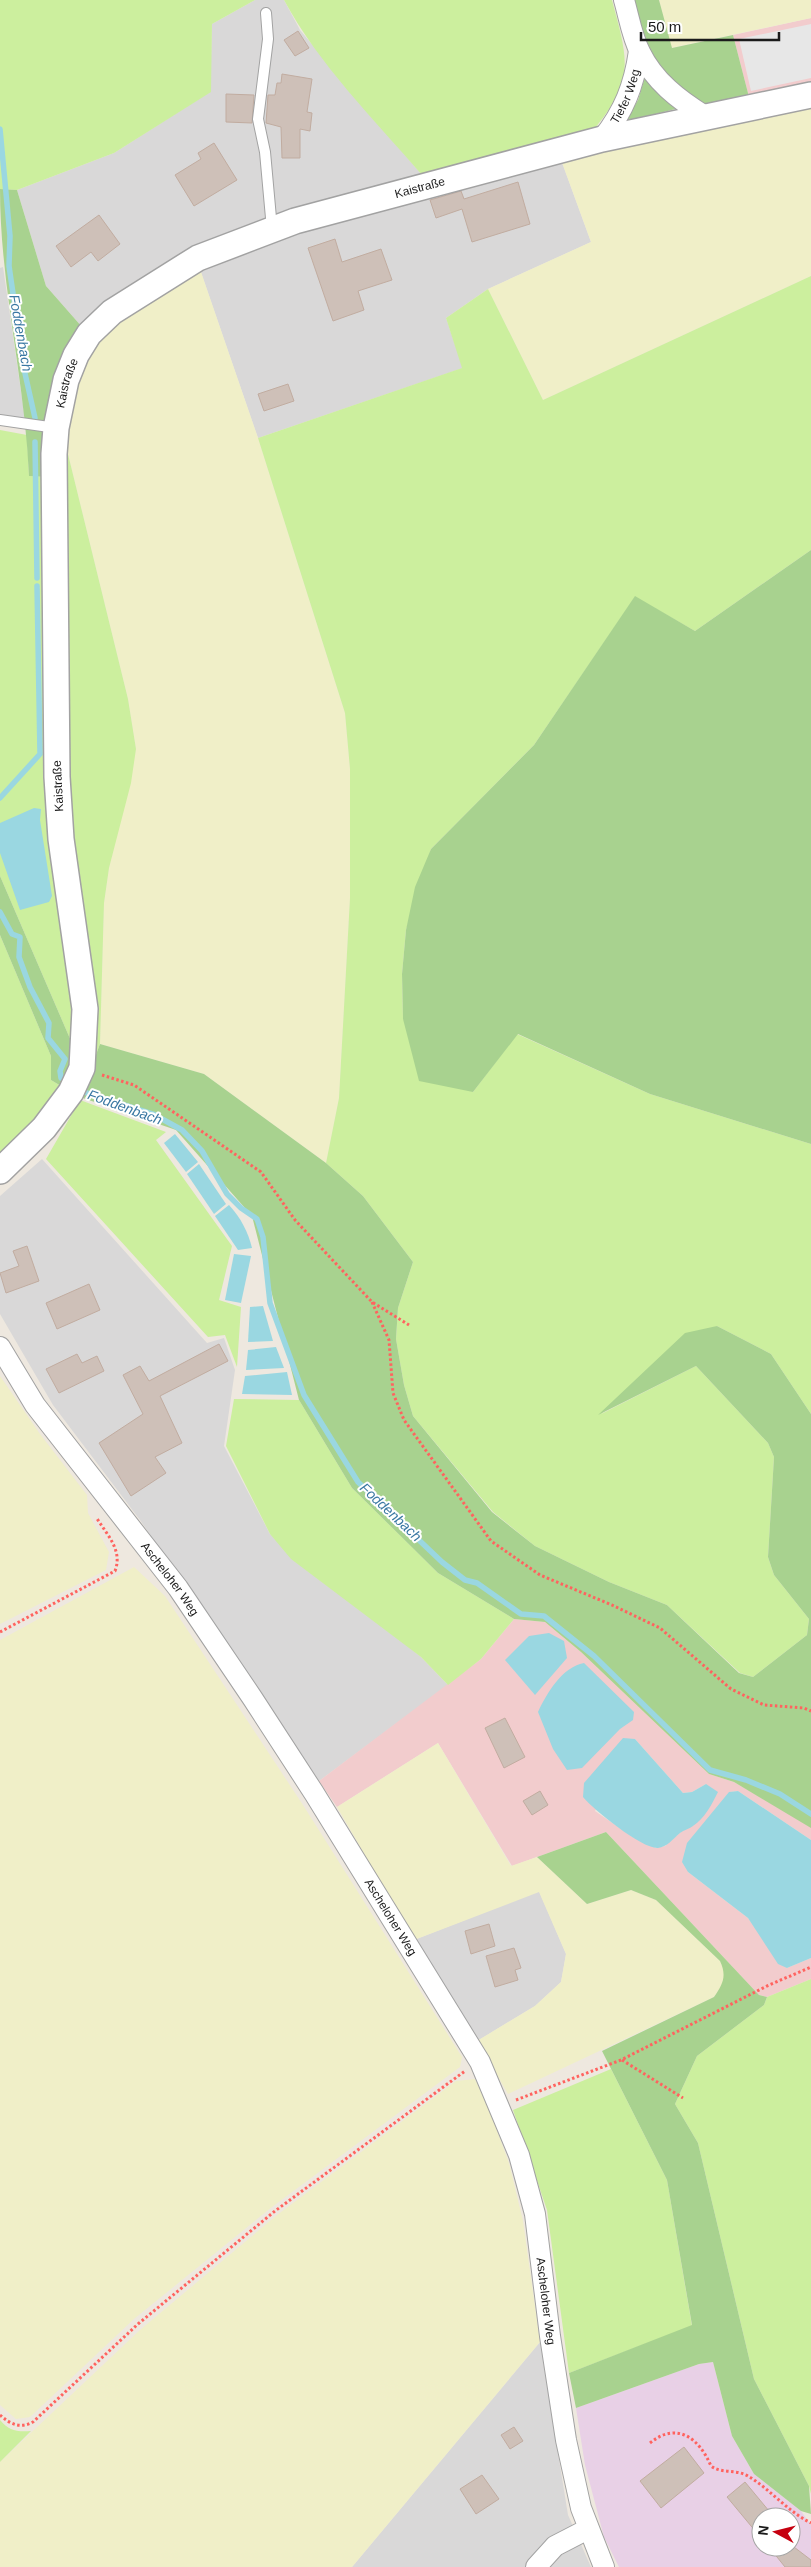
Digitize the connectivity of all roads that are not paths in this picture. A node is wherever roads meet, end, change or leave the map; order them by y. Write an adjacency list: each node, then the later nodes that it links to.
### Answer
1 (624, 0): 3 (street, Tiefer Weg)
2 (266, 14): 7 (lane)
3 (639, 51): 5 (street, Tiefer Weg); 6 (street, Tiefer Weg)
4 (811, 95): 5 (street, Kaistraße)
5 (706, 116): 6 (street, Kaistraße)
6 (602, 139): 7 (street, Kaistraße)
7 (272, 229): 9 (street, Kaistraße)
8 (0, 420): 9 (lane)
9 (56, 428): 10 (street, Kaistraße)
10 (0, 1171)
11 (0, 1347): 12 (street, Ascheloher Weg)
12 (588, 2529): 13 (street); 14 (street, Ascheloher Weg)
13 (536, 2567)
14 (604, 2567)

